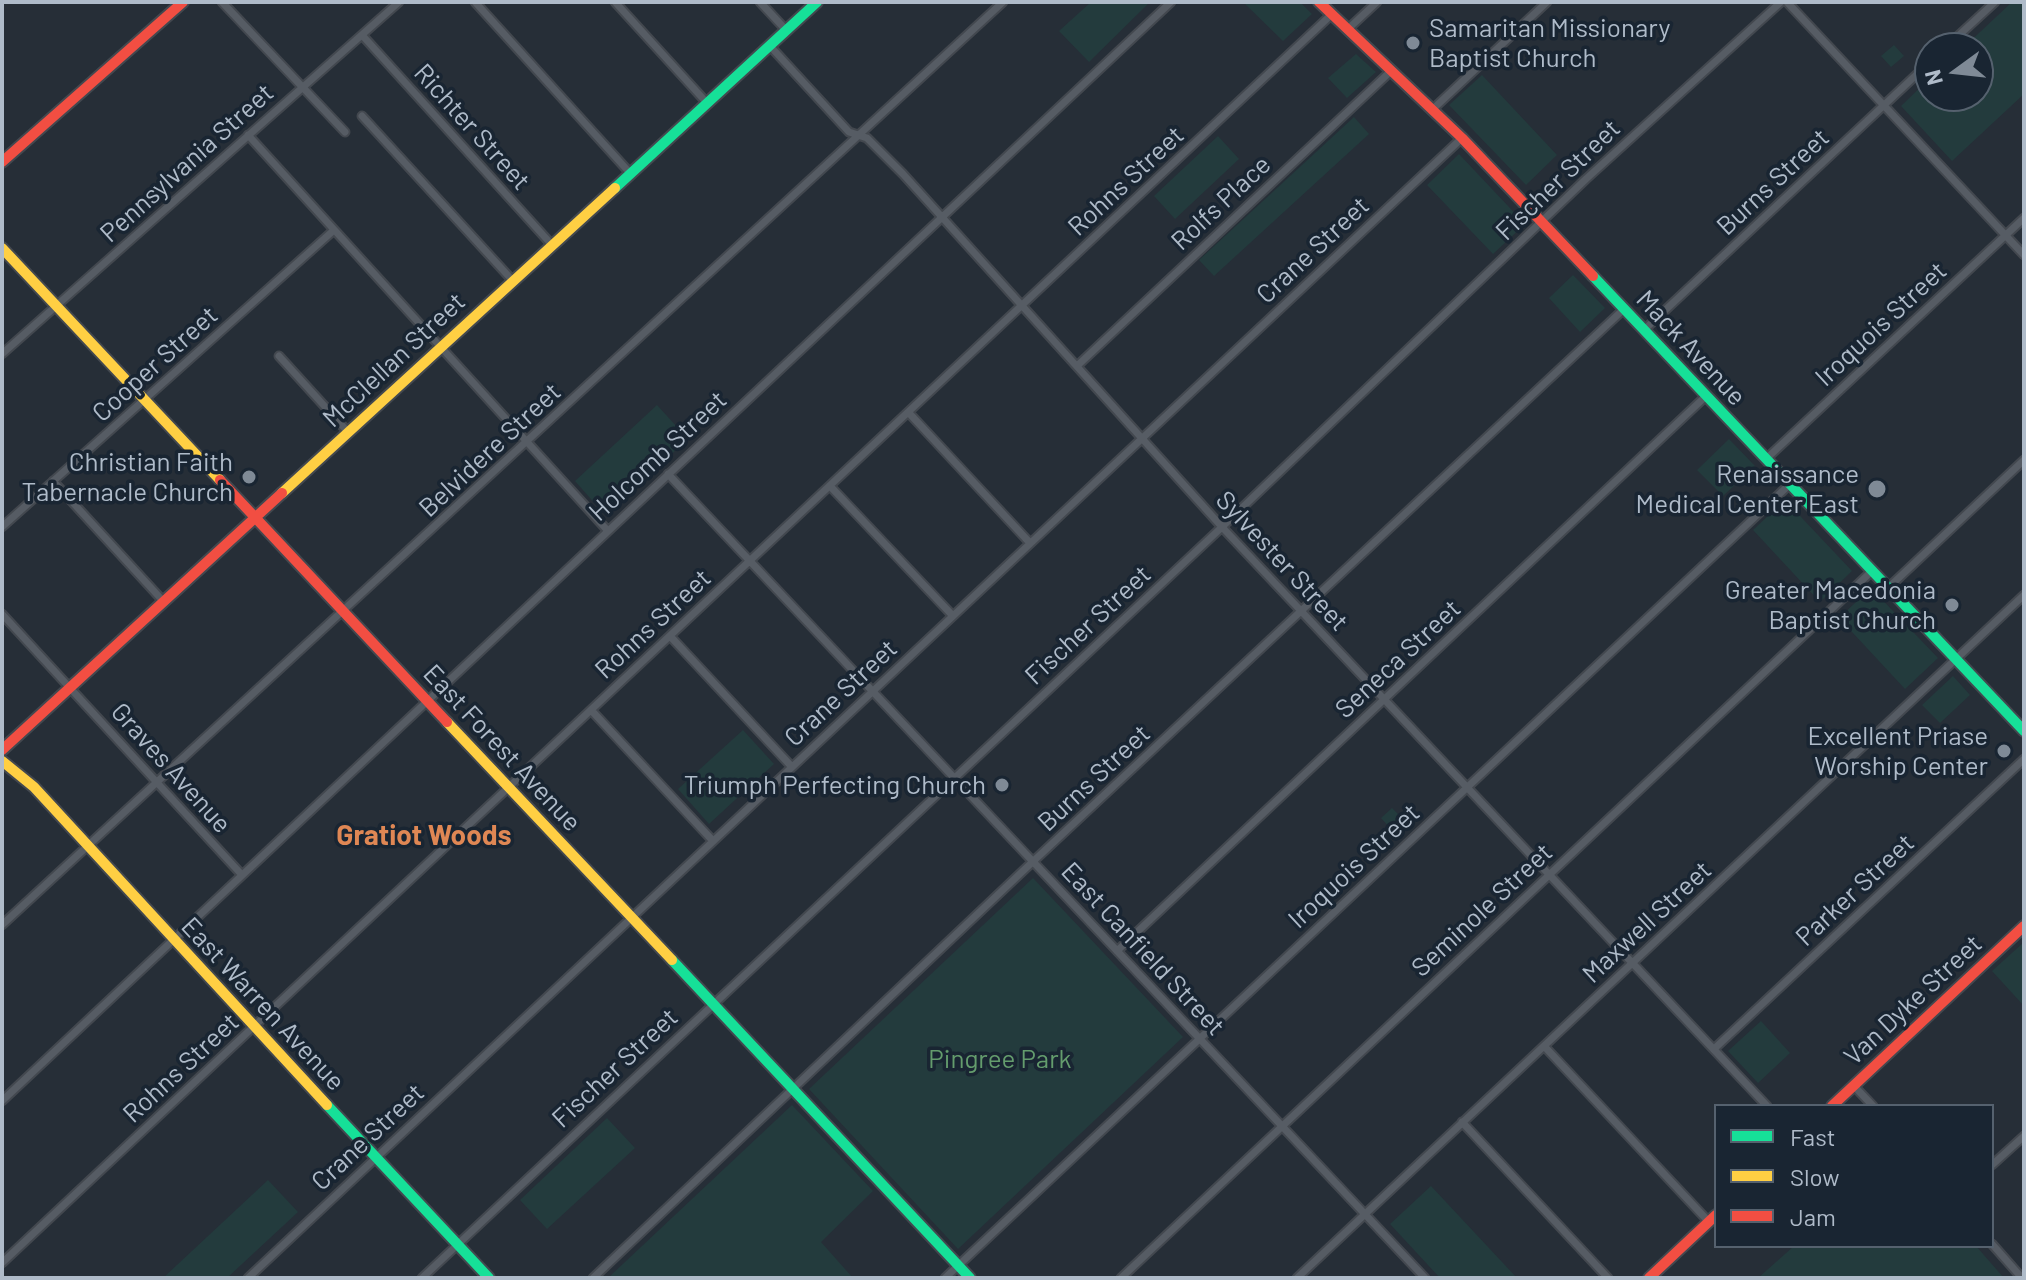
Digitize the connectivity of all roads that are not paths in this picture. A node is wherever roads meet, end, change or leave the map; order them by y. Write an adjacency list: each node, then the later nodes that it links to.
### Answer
1 (183, 2): 33 (main road)
2 (222, 2): 24 (street)
3 (399, 2): 20 (street, Pennsylvania Street)
4 (475, 2): 34 (street)
5 (615, 2): 25 (street)
6 (760, 2): 18 (street)
7 (817, 2): 18 (main road, McClellan Street)
8 (1003, 2): 31 (street, Belvidere Street)
9 (1171, 2): 35 (street, Holcomb Street)
10 (1319, 2): 16 (main road, Mack Avenue)
11 (1377, 2): 17 (street)
12 (1547, 2): 27 (street)
13 (1781, 2): 37 (street, Fischer Street)
14 (1787, 2): 26 (street)
15 (1995, 2): 19 (street)
16 (1332, 14): 17 (main road, Mack Avenue); 45 (street, Rohns Street)
17 (1348, 29): 22 (main road, Mack Avenue)
18 (786, 30): 21 (main road, McClellan Street)
19 (1962, 32)
20 (362, 35): 24 (street, Pennsylvania Street); 40 (street, Richter Street)
21 (770, 46): 25 (main road, McClellan Street); 31 (street, Sylvester Street)
22 (1392, 70): 27 (main road, Mack Avenue); 51 (street, Rolfs Place)
23 (1914, 77): 26 (street, Burns Street)
24 (304, 86): 29 (street); 30 (street, Pennsylvania Street)
25 (707, 103): 34 (main road, McClellan Street)
26 (1884, 105): 39 (street); 47 (street, Burns Street)
27 (1433, 109): 32 (main road, Mack Avenue)
28 (362, 116): 43 (street)
29 (345, 132)
30 (248, 135): 38 (street); 44 (street, Pennsylvania Street)
31 (859, 135): 35 (street, Sylvester Street); 57 (street, Belvidere Street)
32 (1462, 138): 37 (main road, Mack Avenue); 56 (street, Crane Street)
33 (3, 161)
34 (630, 173): 40 (main road, McClellan Street)
35 (942, 217): 45 (street, Sylvester Street); 60 (street, Holcomb Street)
36 (2024, 218): 39 (street, Iroquois Street)
37 (1542, 223): 46 (main road, Mack Avenue); 66 (street, Fischer Street)
38 (334, 230): 48 (street); 53 (street, Cooper Street)
39 (2006, 235): 42 (street); 58 (street, Iroquois Street)
40 (552, 245): 43 (main road, McClellan Street)
41 (2, 248): 44 (main road, East Forest Avenue)
42 (2024, 255)
43 (513, 281): 48 (main road, McClellan Street)
44 (56, 306): 49 (street, Pennsylvania Street); 53 (main road, East Forest Avenue)
45 (1022, 306): 51 (street, Sylvester Street); 54 (street, Rohns Street)
46 (1624, 309): 47 (main road, Mack Avenue); 75 (street, Burns Street)
47 (1644, 330): 52 (main road, Mack Avenue)
48 (441, 347): 55 (main road, McClellan Street); 57 (street)
49 (2, 354)
50 (279, 356): 55 (street)
51 (1077, 366): 56 (street, Sylvester Street)
52 (1706, 396): 58 (main road, Mack Avenue); 82 (street, Seneca Street)
53 (145, 400): 61 (street, Cooper Street); 64 (main road, East Forest Avenue)
54 (909, 413): 63 (street, Rohns Street); 68 (street)
55 (348, 432): 64 (main road, McClellan Street)
56 (1142, 438): 66 (street, Sylvester Street); 68 (street, Crane Street)
57 (528, 443): 67 (street); 74 (street, Belvidere Street)
58 (1766, 459): 62 (main road, Mack Avenue)
59 (2024, 460): 71 (street)
60 (668, 474): 67 (street, Holcomb Street); 69 (street, East Canfield Street)
61 (53, 481): 65 (street, Cooper Street); 73 (street)
62 (1790, 484): 70 (main road, Mack Avenue); 92 (street, Iroquois Street)
63 (830, 486): 69 (street, Rohns Street); 77 (street)
64 (255, 518): 73 (main road, McClellan Street); 74 (main road, East Forest Avenue)
65 (2, 527)
66 (1222, 527): 75 (street, Sylvester Street); 90 (street, Fischer Street)
67 (608, 531): 83 (street, Holcomb Street)
68 (1030, 543): 77 (street, Crane Street)
69 (750, 561): 78 (street, Rohns Street); 81 (street, East Canfield Street)
70 (1872, 571): 71 (main road, Mack Avenue); 98 (street, Seminole Street)
71 (1888, 588): 79 (main road, Mack Avenue)
72 (2024, 595): 79 (street, Maxwell Street)
73 (164, 602): 80 (main road, McClellan Street)
74 (344, 612): 83 (main road, East Forest Avenue); 91 (street, Belvidere Street)
75 (1302, 612): 82 (street, Sylvester Street); 96 (street, Burns Street)
76 (2, 614): 80 (street, Graves Avenue)
77 (953, 616): 81 (street, Crane Street)
78 (670, 636): 84 (street, Rohns Street); 89 (street)
79 (1955, 658): 85 (main road, Mack Avenue); 104 (street, Maxwell Street)
80 (71, 687): 86 (main road, McClellan Street); 91 (street, Graves Avenue)
81 (873, 691): 89 (street, Crane Street); 90 (street, East Canfield Street)
82 (1384, 699): 92 (street, Sylvester Street); 103 (street, Seneca Street)
83 (427, 701): 93 (main road, East Forest Avenue); 97 (street, Holcomb Street)
84 (591, 710): 93 (street, Rohns Street); 94 (street)
85 (2024, 731)
86 (2, 750)
87 (2024, 759): 109 (street, Parker Street)
88 (2, 761): 95 (main road, East Warren Avenue)
89 (792, 767): 94 (street, Crane Street)
90 (954, 778): 96 (street, East Canfield Street); 105 (street, Fischer Street)
91 (158, 782): 95 (street, Belvidere Street); 97 (street, Graves Avenue)
92 (1467, 787): 98 (street, Sylvester Street); 107 (street, Iroquois Street)
93 (509, 788): 99 (main road, East Forest Avenue); 106 (street, Rohns Street)
94 (713, 841): 99 (street, Crane Street)
95 (88, 846): 100 (street, Belvidere Street); 102 (main road, East Warren Avenue)
96 (1033, 862): 103 (street, East Canfield Street); 111 (street, Burns Street)
97 (242, 875): 102 (street, Holcomb Street)
98 (1548, 875): 104 (street, Sylvester Street); 117 (street, Seminole Street)
99 (631, 918): 105 (main road, East Forest Avenue); 119 (street, Crane Street)
100 (2, 925)
101 (2024, 926): 110 (main road, Van Dyke Street)
102 (174, 940): 106 (main road, East Warren Avenue); 112 (street, Holcomb Street)
103 (1117, 951): 107 (street, East Canfield Street)
104 (1631, 963): 108 (street, Maxwell Street); 109 (street, Sylvester Street)
105 (713, 1003): 111 (main road, East Forest Avenue); 123 (street, Fischer Street)
106 (254, 1027): 119 (main road, East Warren Avenue); 125 (street, Rohns Street)
107 (1200, 1038): 117 (street, East Canfield Street); 126 (street, Iroquois Street)
108 (1544, 1046): 116 (street, Maxwell Street); 122 (street)
109 (1714, 1049): 113 (street, Sylvester Street)
110 (1854, 1086): 114 (main road, Van Dyke Street); 115 (street)
111 (793, 1090): 126 (main road, East Forest Avenue); 130 (street, Burns Street)
112 (2, 1101)
113 (1765, 1104)
114 (1834, 1104)
115 (1871, 1104)
116 (1462, 1122): 121 (street, Maxwell Street); 136 (street)
117 (1282, 1126): 121 (street, East Canfield Street); 133 (street, Seminole Street)
118 (2024, 1136): 120 (street)
119 (376, 1157): 123 (main road, East Warren Avenue); 127 (street, Crane Street)
120 (1994, 1163)
121 (1365, 1214): 134 (street, Maxwell Street); 135 (street, East Canfield Street)
122 (1712, 1218): 137 (main road)
123 (458, 1244): 128 (street, Fischer Street); 129 (main road, East Warren Avenue)
124 (1994, 1246): 138 (street)
125 (2, 1263)
126 (958, 1265): 131 (street, Iroquois Street); 132 (main road, East Forest Avenue)
127 (248, 1278)
128 (422, 1278)
129 (489, 1278)
130 (593, 1278)
131 (945, 1278)
132 (970, 1278)
133 (1121, 1278)
134 (1297, 1278)
135 (1425, 1278)
136 (1608, 1278)
137 (1649, 1278)
138 (2022, 1278)

